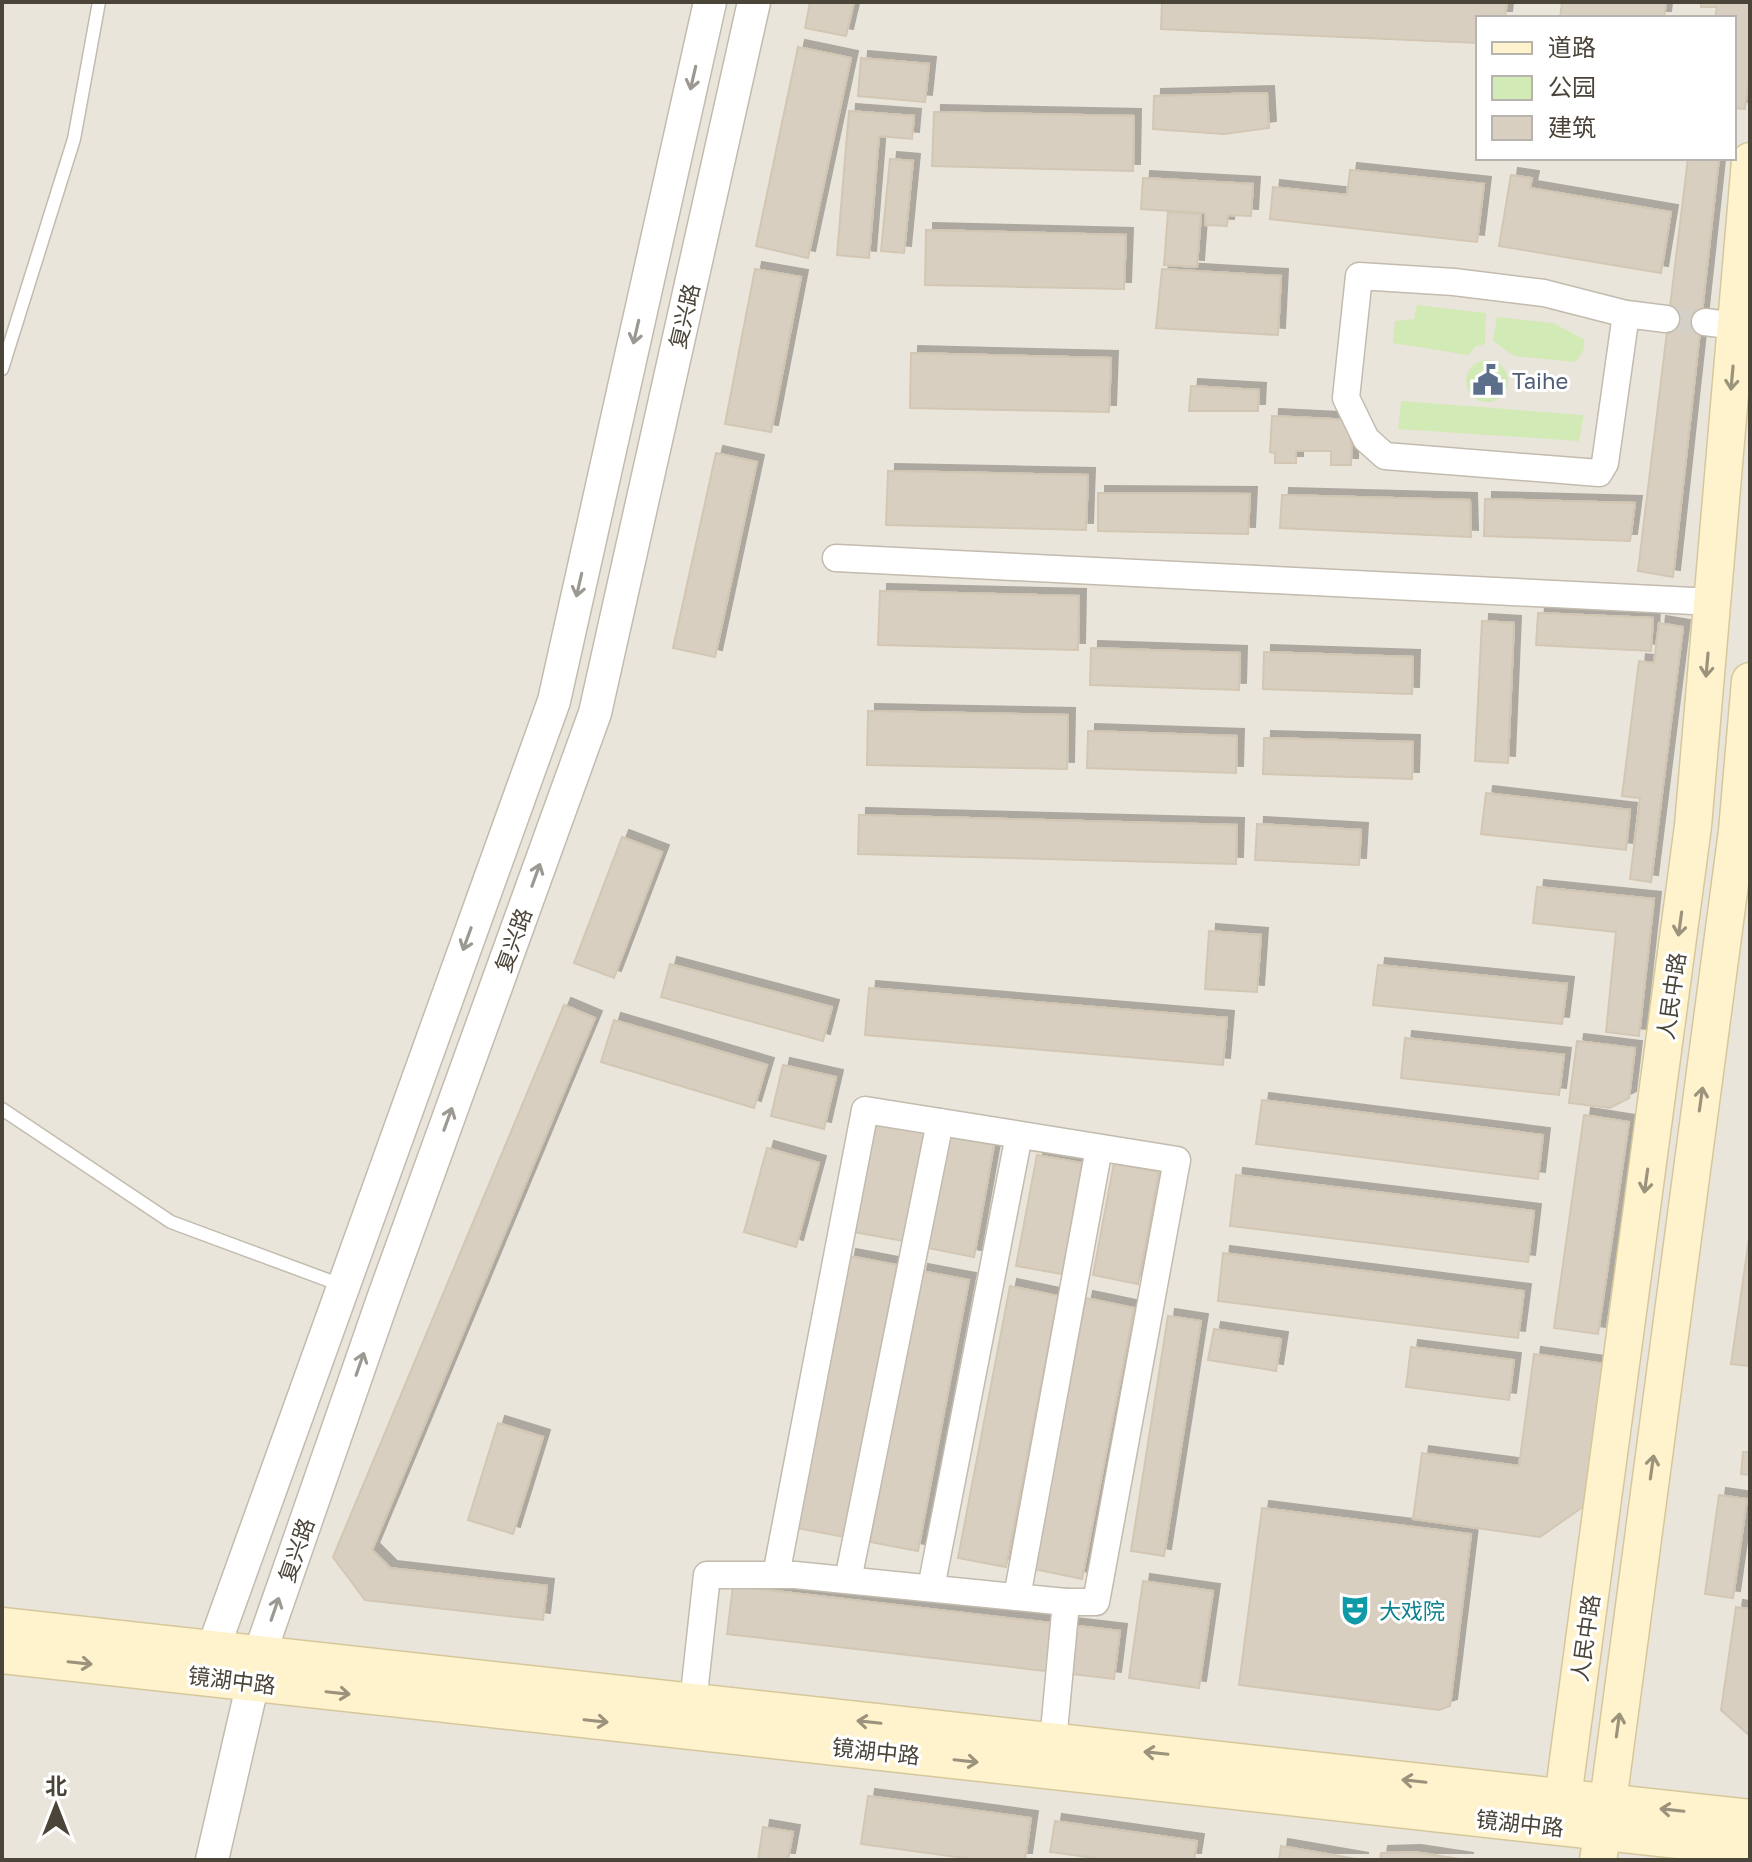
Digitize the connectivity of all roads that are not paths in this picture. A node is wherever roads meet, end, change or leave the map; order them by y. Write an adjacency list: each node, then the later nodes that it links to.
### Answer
1 (99, 2): 7 (lane)
2 (710, 2): 19 (street, 复兴路, one-way to 19)
3 (754, 2): 28 (street, 复兴路, one-way to 3)
4 (1750, 161): 9 (main road, 人民中路, one-way to 9)
5 (1626, 314): 5 (street); 6 (street)
6 (1666, 319)
7 (2, 369)
8 (836, 558): 9 (street)
9 (1713, 602): 11 (main road, 人民中路, one-way to 11)
10 (1750, 681): 12 (main road, 人民中路)
11 (1698, 773): 12 (street); 13 (main road, 人民中路)
12 (1746, 778): 14 (main road, 人民中路)
13 (1693, 826): 14 (street); 31 (main road, 人民中路, one-way to 31)
14 (1743, 832): 33 (main road, 人民中路, one-way to 14)
15 (2, 1109): 19 (lane)
16 (940, 1122): 17 (street); 20 (street); 21 (street)
17 (1019, 1135): 18 (street); 22 (street)
18 (1099, 1148): 23 (street); 24 (street)
19 (342, 1286): 27 (street, 复兴路)
20 (776, 1575): 21 (street); 29 (street)
21 (848, 1580): 22 (street)
22 (931, 1588): 23 (street)
23 (1017, 1597): 24 (street)
24 (1066, 1602): 30 (street)
25 (2, 1626): 27 (main road, 镜湖中路)
26 (2, 1655): 27 (main road, 镜湖中路, one-way to 27)
27 (205, 1662): 28 (main road, 镜湖中路)
28 (255, 1670): 29 (main road, 镜湖中路); 31 (main road, 镜湖中路, one-way to 31); 35 (street, 复兴路)
29 (693, 1703): 30 (main road, 镜湖中路, one-way to 29)
30 (1053, 1742): 31 (main road, 镜湖中路, one-way to 30)
31 (1561, 1812): 33 (main road, 镜湖中路)
32 (1750, 1818): 33 (main road, 镜湖中路, one-way to 33)
33 (1603, 1832): 34 (main road, 镜湖中路)
34 (1750, 1848)
35 (212, 1860)

